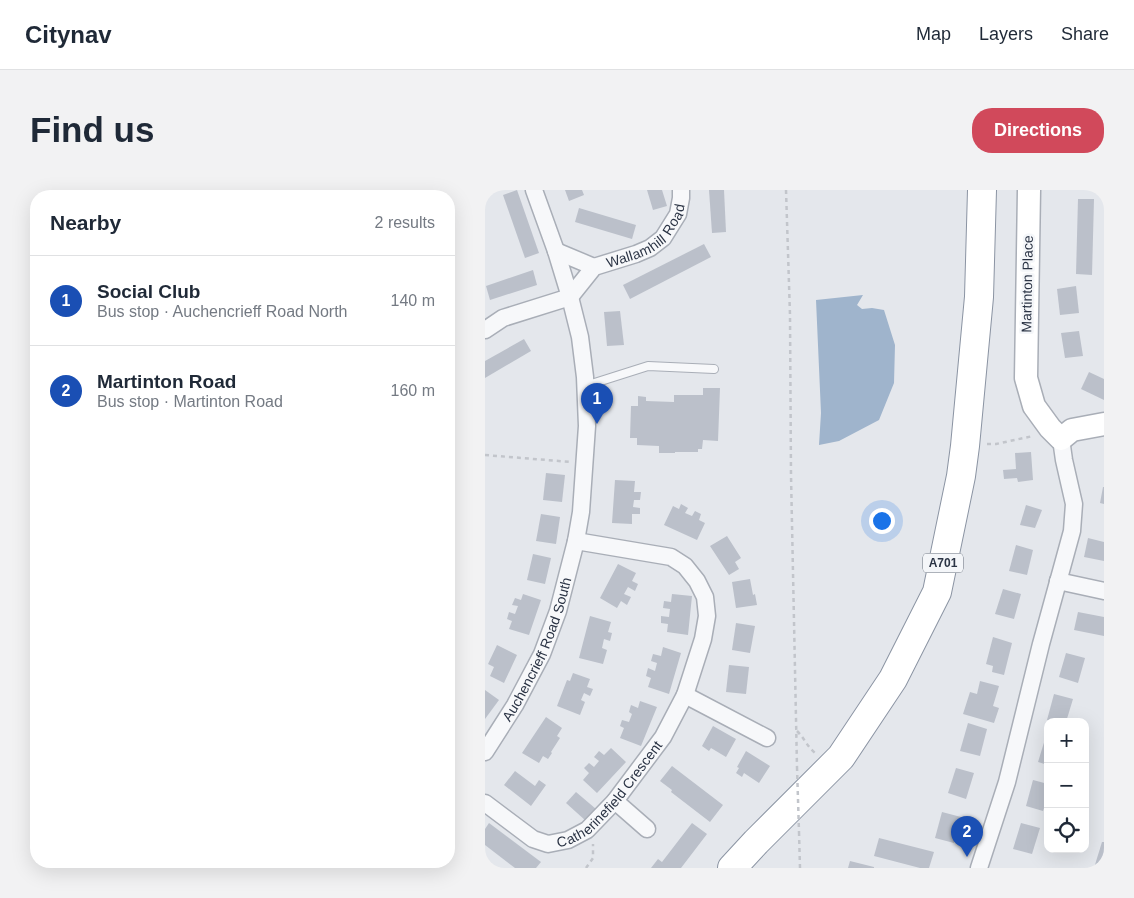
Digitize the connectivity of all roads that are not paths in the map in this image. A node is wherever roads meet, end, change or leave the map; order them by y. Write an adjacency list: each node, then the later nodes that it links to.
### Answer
1 (534, 190): 5 (street, Auchencrieff Road South)
2 (681, 190): 6 (street, Wallamhill Road)
3 (982, 190): 22 (highway, A701)
4 (1029, 190): 12 (street, Martinton Place)
5 (556, 251): 6 (street, Wallamhill Road); 7 (street, Auchencrieff Road South)
6 (594, 267): 7 (street, Wallamhill Road)
7 (570, 297): 8 (street); 10 (street, Auchencrieff Road South)
8 (485, 330)
9 (714, 368): 10 (lane)
10 (585, 386): 13 (street, Auchencrieff Road South)
11 (1104, 424): 12 (street)
12 (1061, 439): 14 (street)
13 (576, 541): 16 (street, Catherinefield Crescent); 18 (street, Auchencrieff Road South)
14 (1058, 581): 15 (street); 23 (street)
15 (1104, 591)
16 (685, 695): 17 (street); 19 (street, Catherinefield Crescent)
17 (767, 738)
18 (485, 752)
19 (615, 801): 20 (street, Catherinefield Crescent); 21 (street)
20 (485, 803)
21 (647, 829)
22 (733, 868)
23 (979, 868)

